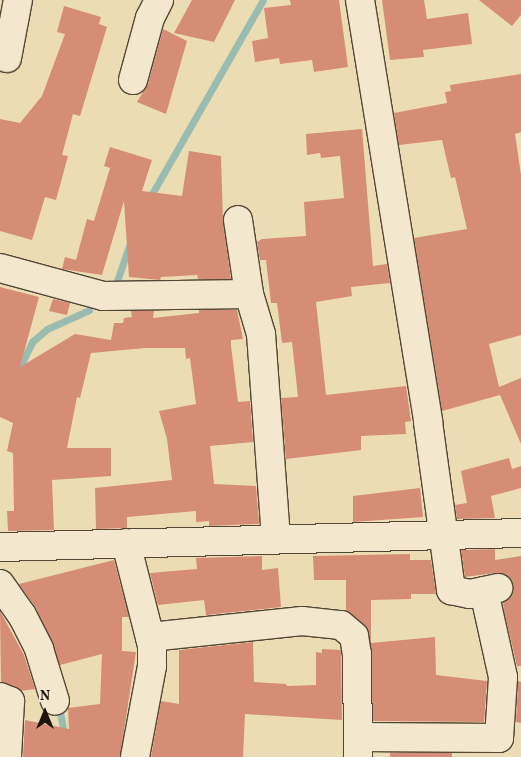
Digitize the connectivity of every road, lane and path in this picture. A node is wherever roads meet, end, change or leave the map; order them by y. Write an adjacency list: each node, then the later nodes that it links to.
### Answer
1 (18, 0): 4 (street)
2 (158, 0): 5 (street)
3 (360, 0): 10 (street)
4 (7, 58)
5 (133, 80)
6 (238, 220): 8 (street)
7 (0, 268): 8 (street)
8 (249, 294): 11 (street)
9 (521, 533): 10 (street)
10 (444, 535): 11 (street); 17 (street)
11 (276, 539): 12 (street)
12 (126, 543): 13 (street); 15 (street)
13 (0, 547)
14 (0, 584): 16 (street)
15 (150, 637): 17 (street); 19 (street)
16 (24, 702): 18 (street)
17 (359, 747)
18 (7, 756)
19 (135, 757)

